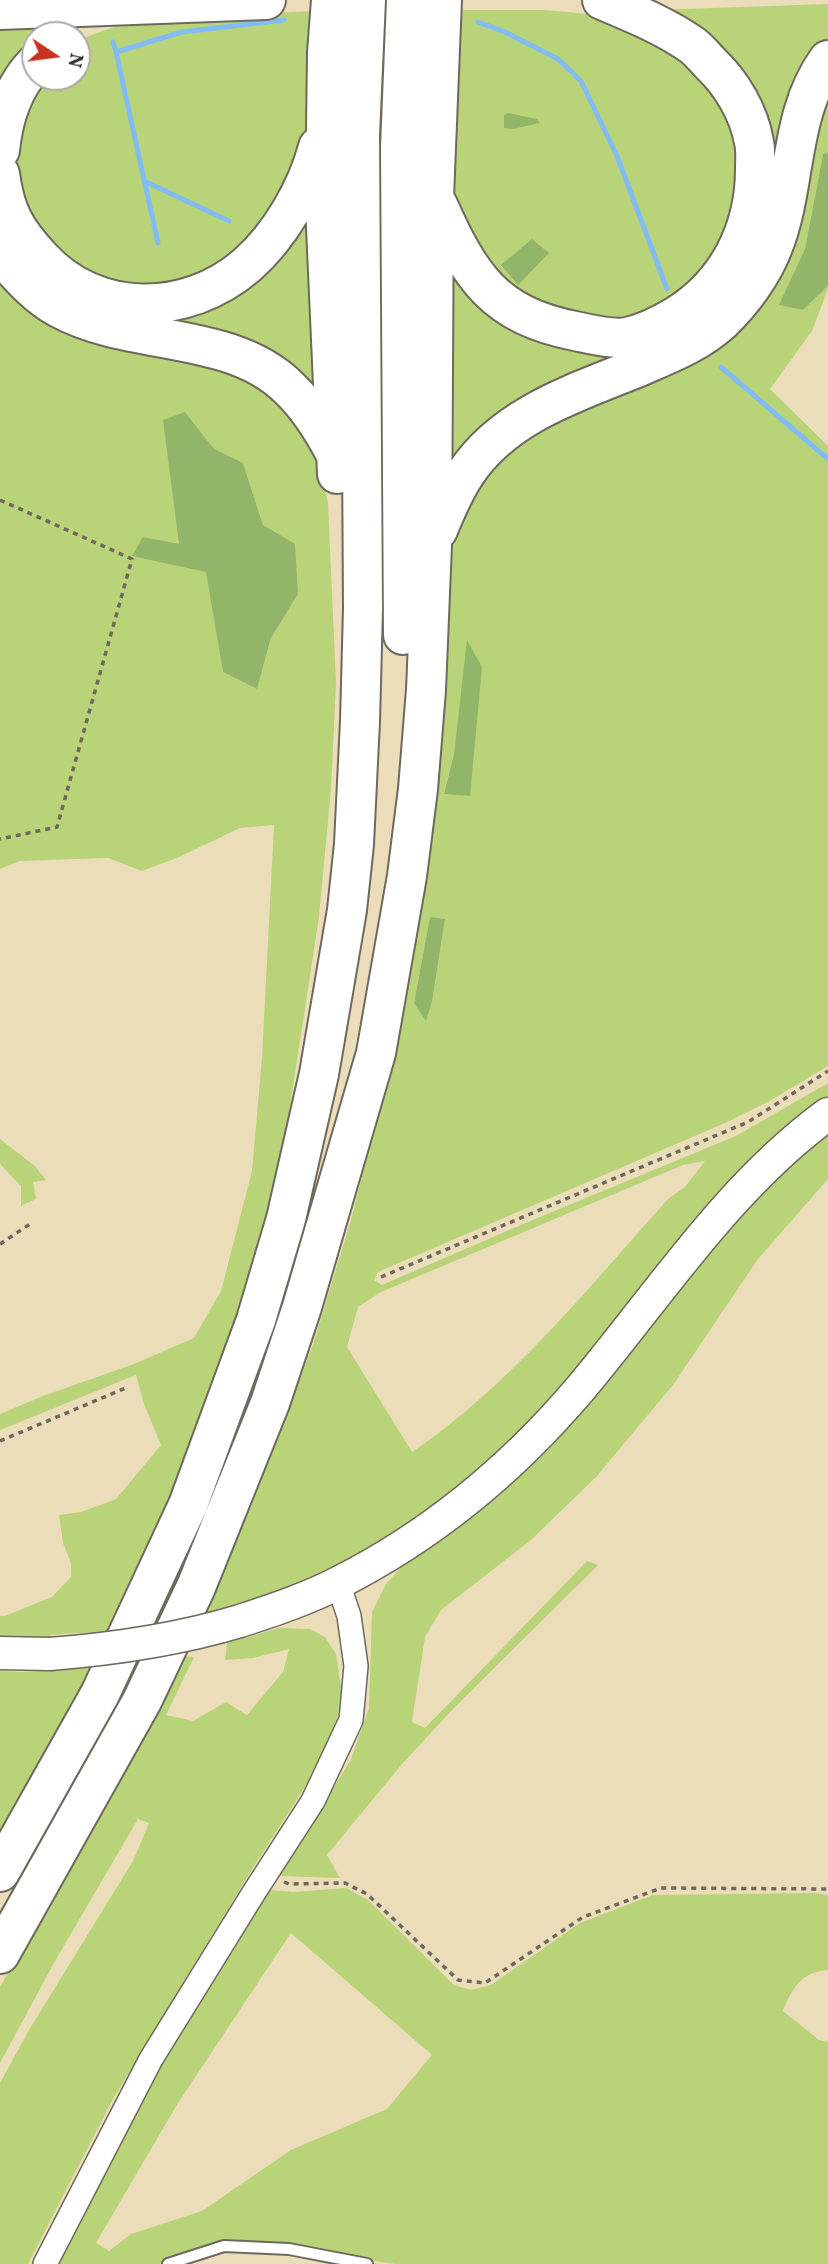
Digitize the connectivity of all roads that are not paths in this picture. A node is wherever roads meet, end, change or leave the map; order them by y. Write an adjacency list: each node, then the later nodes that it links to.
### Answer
1 (266, 0): 7 (highway)
2 (331, 0): 11 (highway)
3 (366, 0): 11 (highway)
4 (406, 0): 10 (highway)
5 (442, 0): 10 (highway)
6 (602, 0): 17 (highway)
7 (131, 6): 8 (highway); 9 (highway)
8 (0, 10)
9 (91, 21)
10 (421, 50): 17 (highway); 23 (highway)
11 (345, 53): 14 (highway); 21 (highway)
12 (828, 60): 20 (highway)
13 (21, 85): 15 (highway)
14 (326, 118): 16 (highway); 19 (highway)
15 (0, 150)
16 (0, 174)
17 (434, 197): 20 (highway)
18 (0, 254): 19 (highway)
19 (337, 455): 21 (highway)
20 (432, 545): 23 (highway)
21 (354, 844): 26 (highway)
22 (828, 1114): 24 (street)
23 (337, 1184): 27 (highway)
24 (338, 1583): 25 (street, bridge); 28 (street)
25 (0, 1653)
26 (0, 1872)
27 (0, 1954)
28 (45, 2264)
29 (168, 2264): 30 (lane)
30 (367, 2264)

